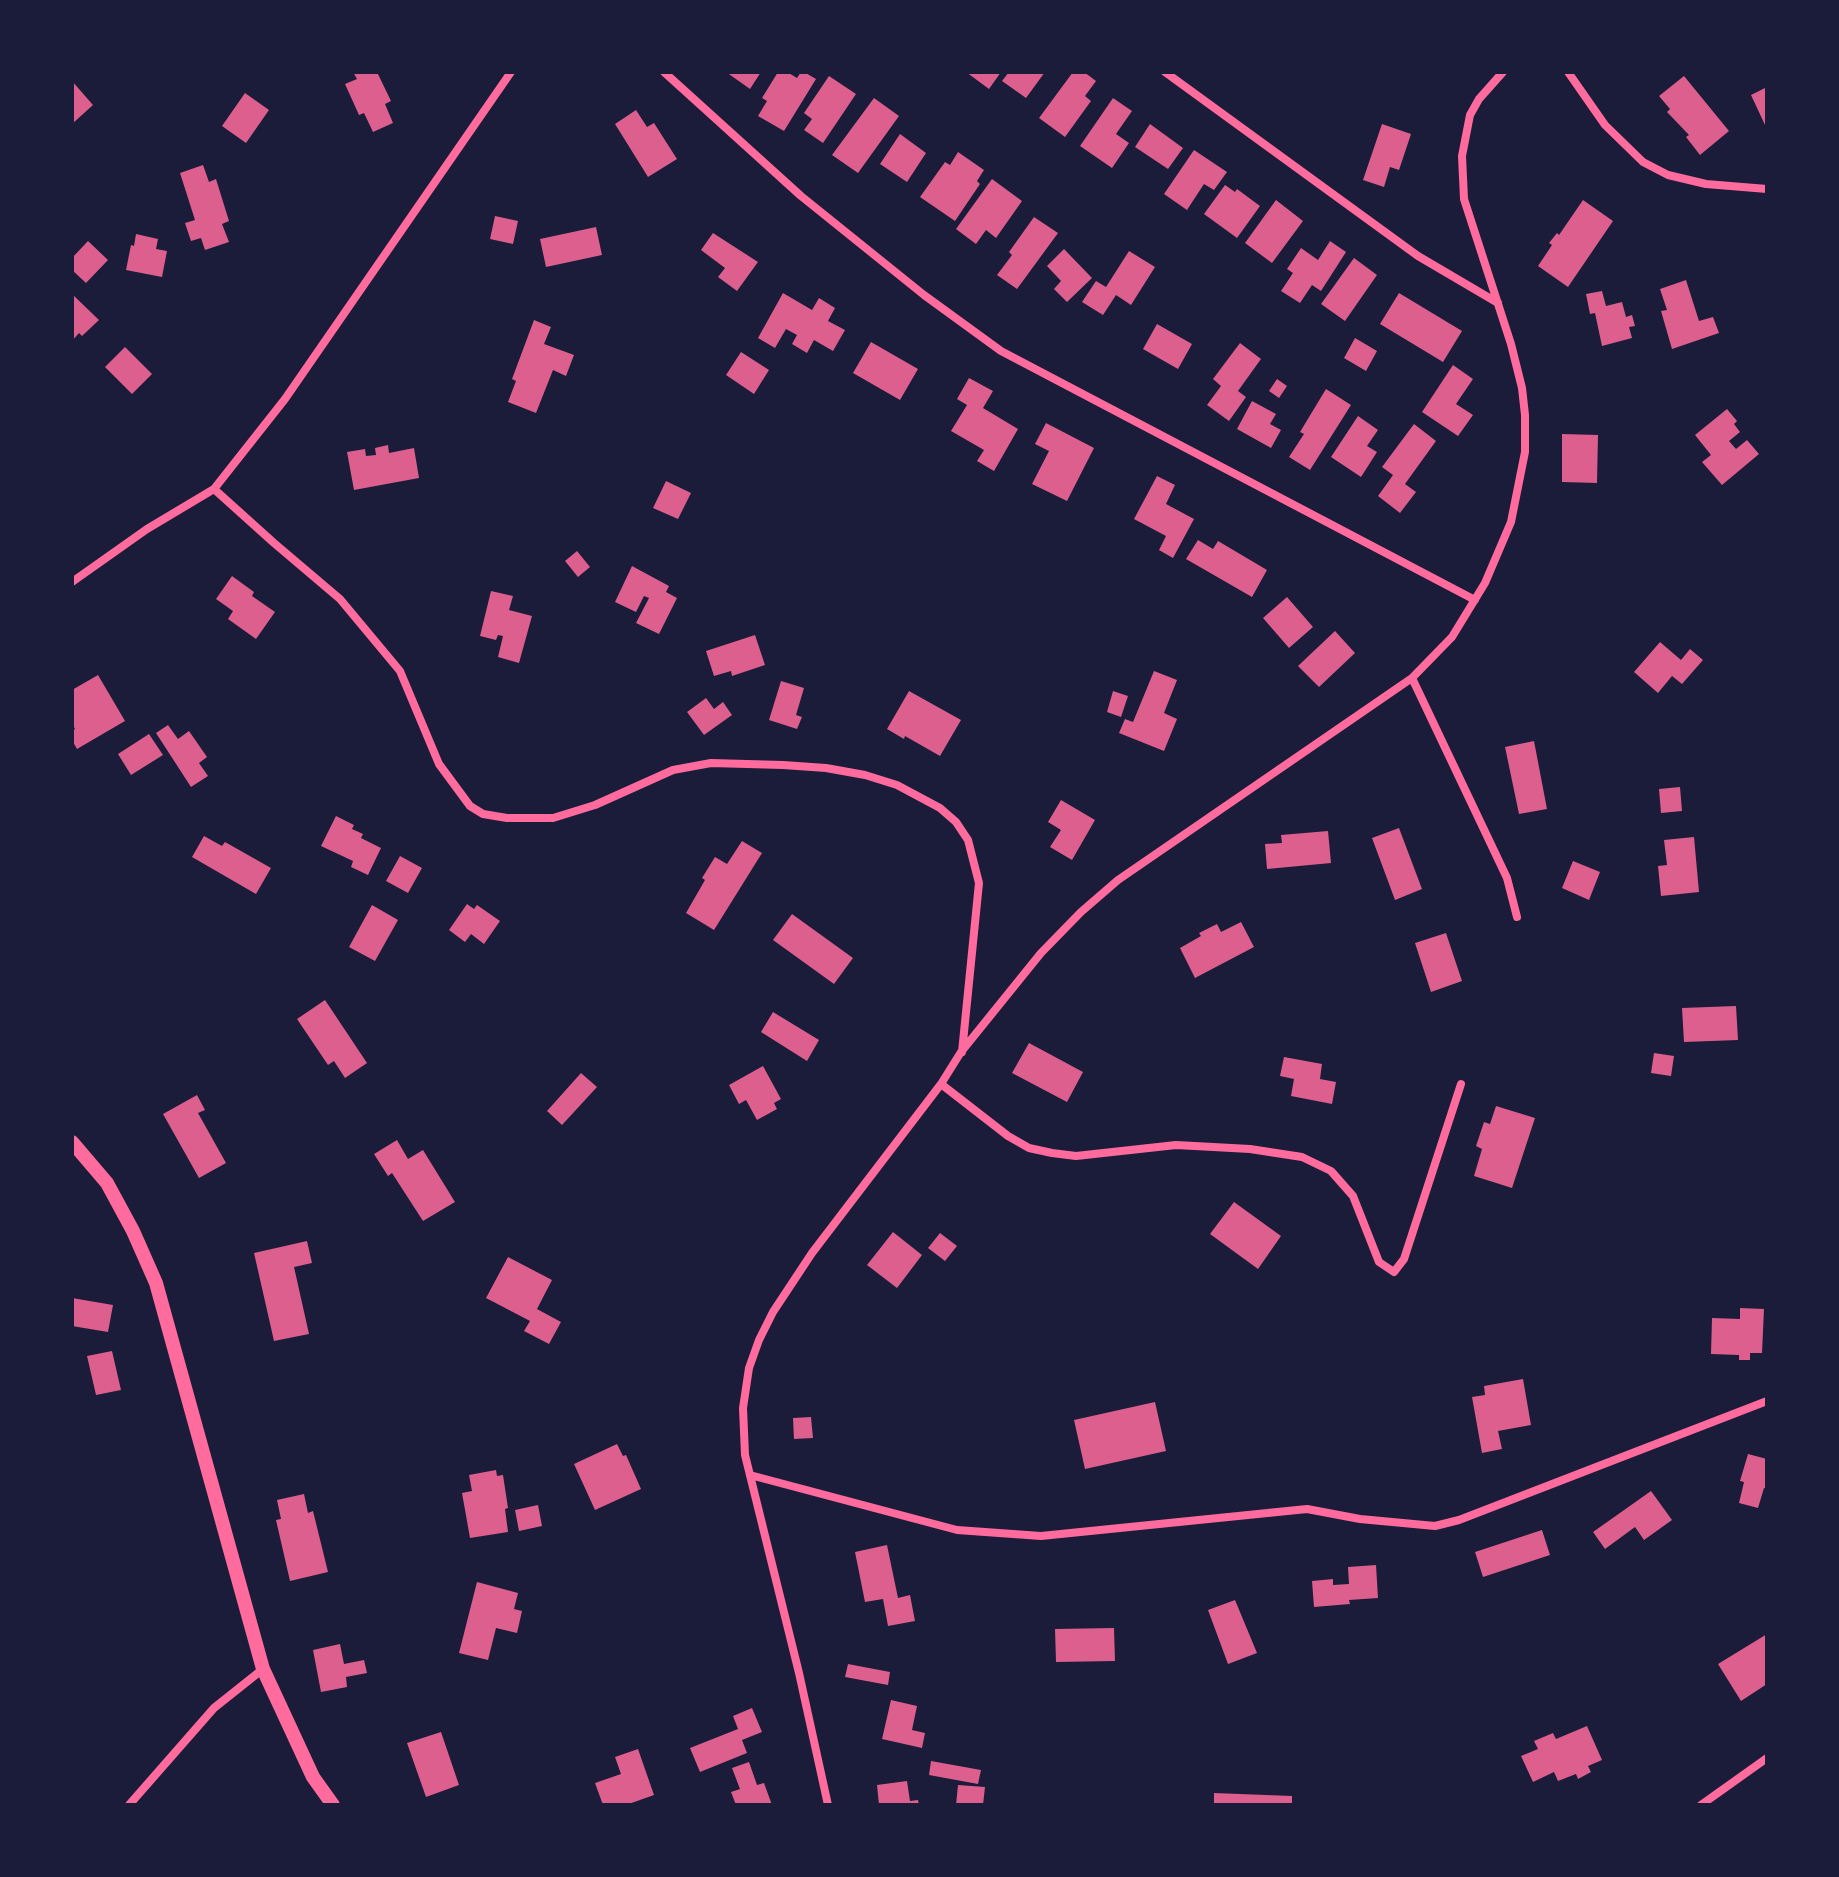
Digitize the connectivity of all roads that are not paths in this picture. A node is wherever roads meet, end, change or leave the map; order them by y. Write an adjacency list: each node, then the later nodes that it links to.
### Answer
1 (511, 72): 8 (street)
2 (664, 72): 10 (street)
3 (1165, 72): 7 (street)
4 (1503, 72): 7 (street)
5 (1568, 72): 6 (street)
6 (1767, 189)
7 (1499, 304): 10 (street)
8 (214, 489): 9 (street); 13 (street)
9 (72, 582)
10 (1475, 600): 11 (street)
11 (1412, 678): 12 (street); 13 (street)
12 (1517, 917)
13 (961, 1052): 14 (street)
14 (941, 1084): 15 (street); 18 (street)
15 (1461, 1084)
16 (72, 1142): 19 (street)
17 (1767, 1401): 18 (street)
18 (750, 1475): 23 (street)
19 (263, 1669): 21 (street); 22 (street)
20 (1767, 1758): 24 (street)
21 (129, 1805)
22 (333, 1805)
23 (828, 1805)
24 (1701, 1805)

